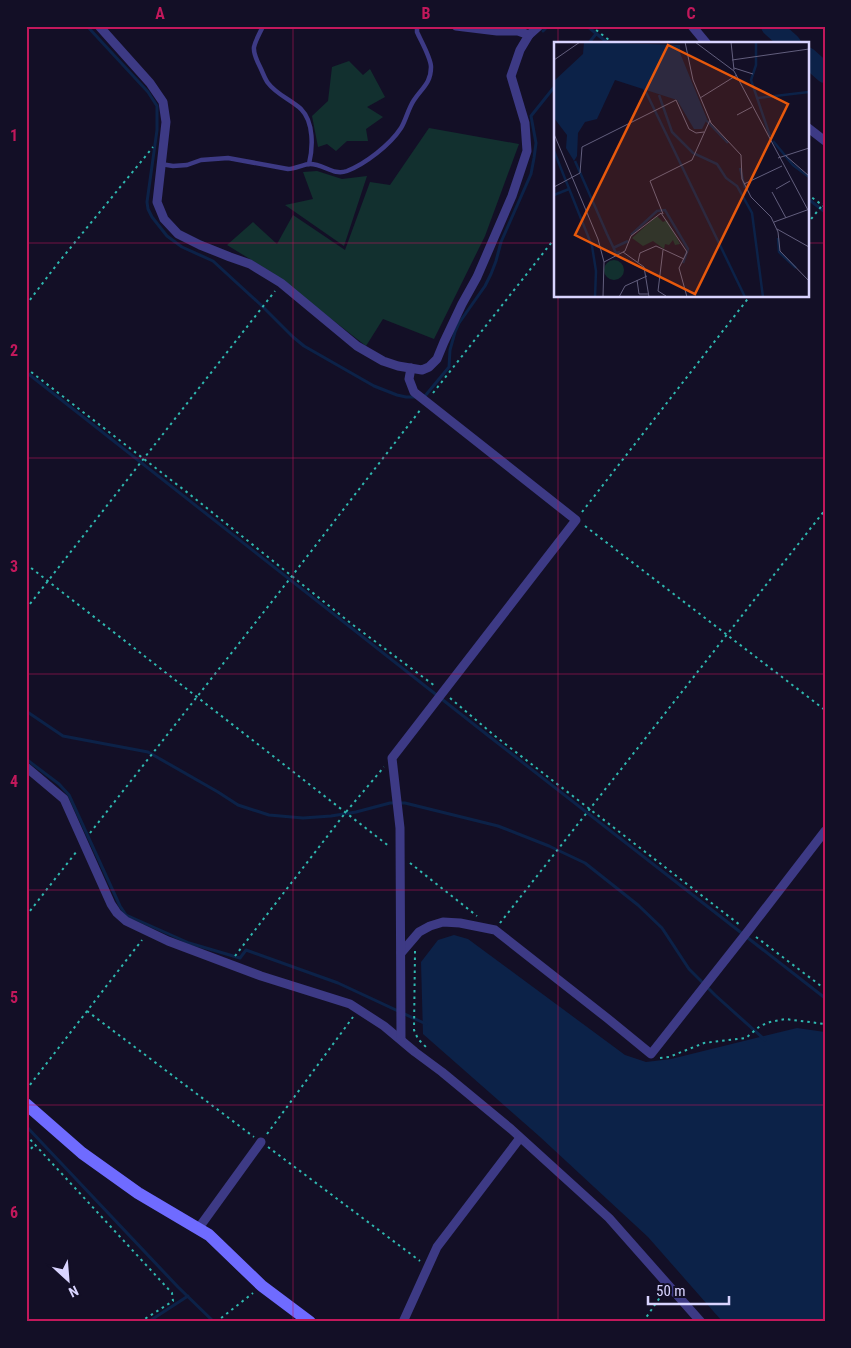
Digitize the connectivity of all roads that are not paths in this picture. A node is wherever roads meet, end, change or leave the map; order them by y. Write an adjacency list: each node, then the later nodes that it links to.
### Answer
1 (99, 26): 11 (street)
2 (263, 26): 12 (lane)
3 (417, 26): 12 (lane)
4 (456, 26): 7 (street)
5 (539, 26): 7 (street)
6 (692, 26): 8 (street)
7 (529, 35): 13 (street)
8 (705, 42)
9 (808, 128): 10 (street)
10 (825, 141)
11 (161, 164): 12 (lane); 13 (street)
12 (309, 164)
13 (411, 368): 16 (street)
14 (26, 768): 17 (street)
15 (825, 830): 16 (street)
16 (401, 954): 17 (street)
17 (400, 1039): 19 (street)
18 (26, 1104): 21 (street)
19 (520, 1138): 23 (street); 24 (street)
20 (261, 1142): 21 (street)
21 (198, 1229): 22 (street)
22 (310, 1322)
23 (403, 1322)
24 (701, 1322)

